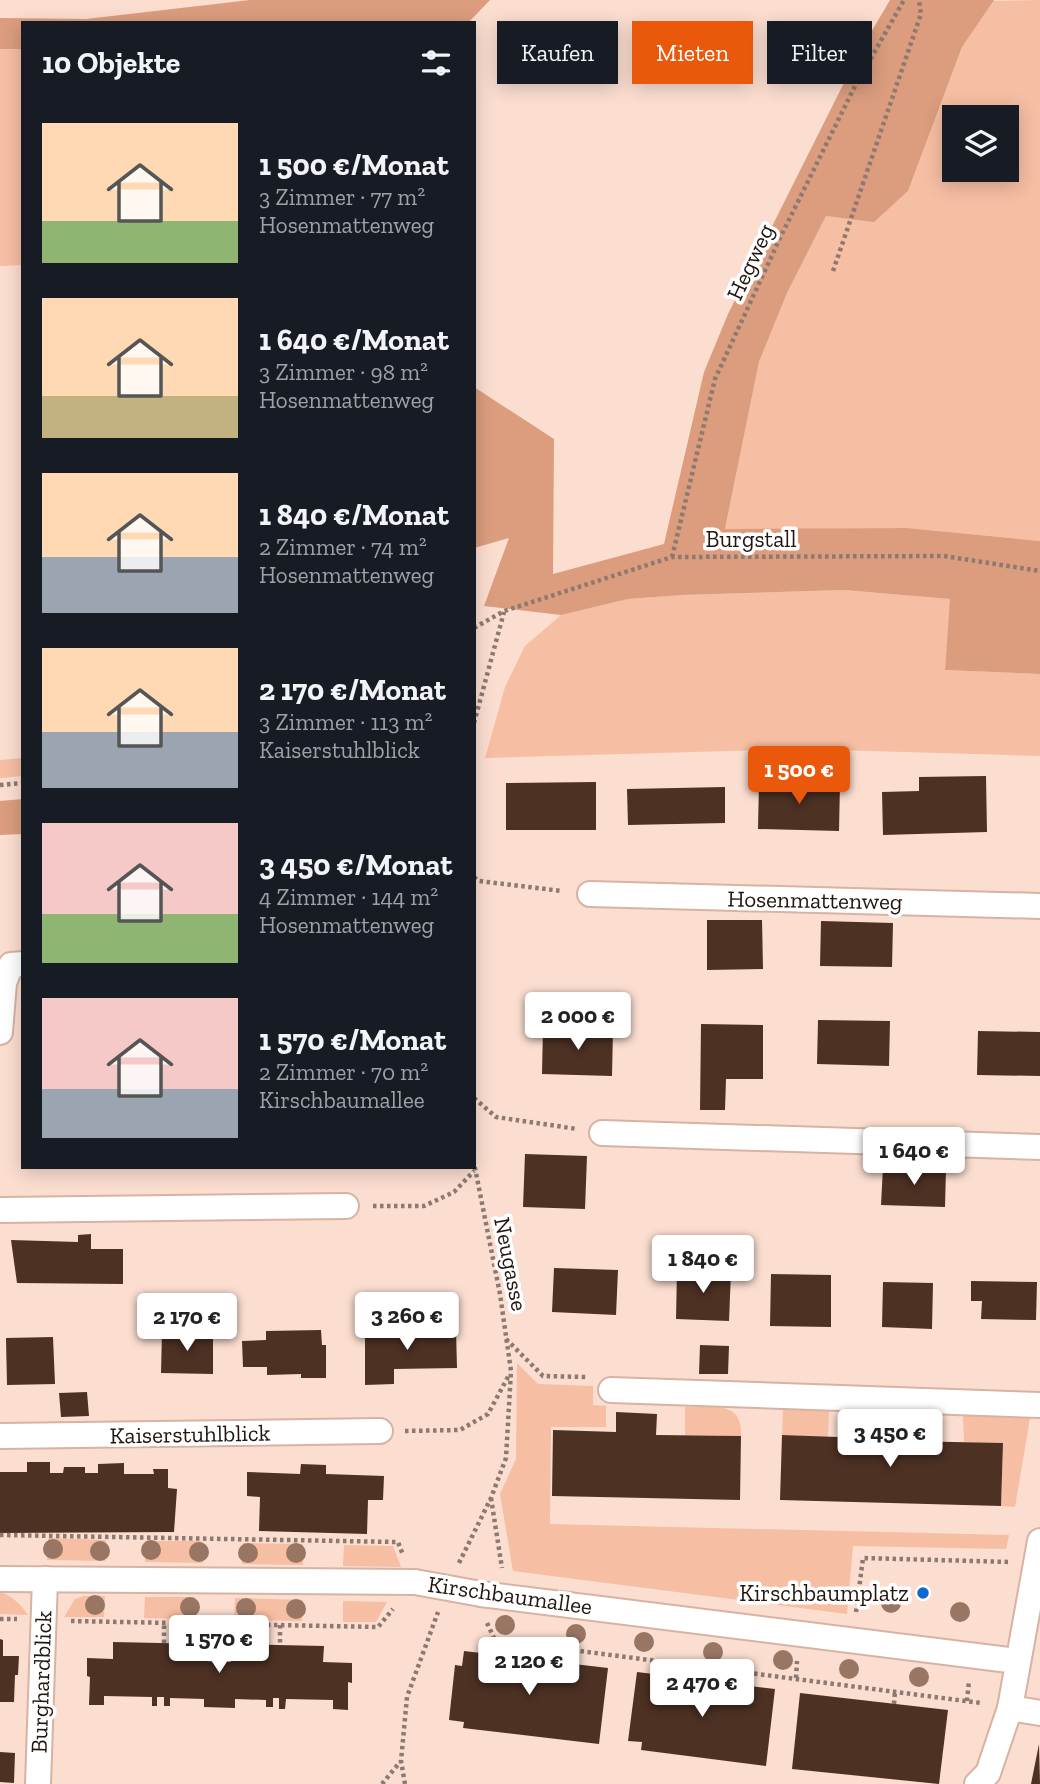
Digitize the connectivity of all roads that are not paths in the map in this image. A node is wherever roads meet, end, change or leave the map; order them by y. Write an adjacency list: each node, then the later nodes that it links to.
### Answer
1 (590, 894): 2 (street, Hosenmattenweg)
2 (1040, 906)
3 (21, 964): 4 (street)
4 (0, 1032)
5 (602, 1133): 6 (street)
6 (1040, 1147)
7 (346, 1206): 8 (street)
8 (0, 1210)
9 (611, 1390): 10 (street)
10 (1040, 1405)
11 (380, 1431): 12 (street, Kaiserstuhlblick)
12 (0, 1436)
13 (1040, 1541): 16 (street)
14 (0, 1578): 15 (street, Kirschbaumallee)
15 (45, 1579): 16 (street, Kirschbaumallee, bridge); 19 (street, Burghardblick)
16 (1017, 1661): 17 (street)
17 (1010, 1708): 18 (street); 20 (street)
18 (1040, 1713)
19 (38, 1784)
20 (977, 1784)

